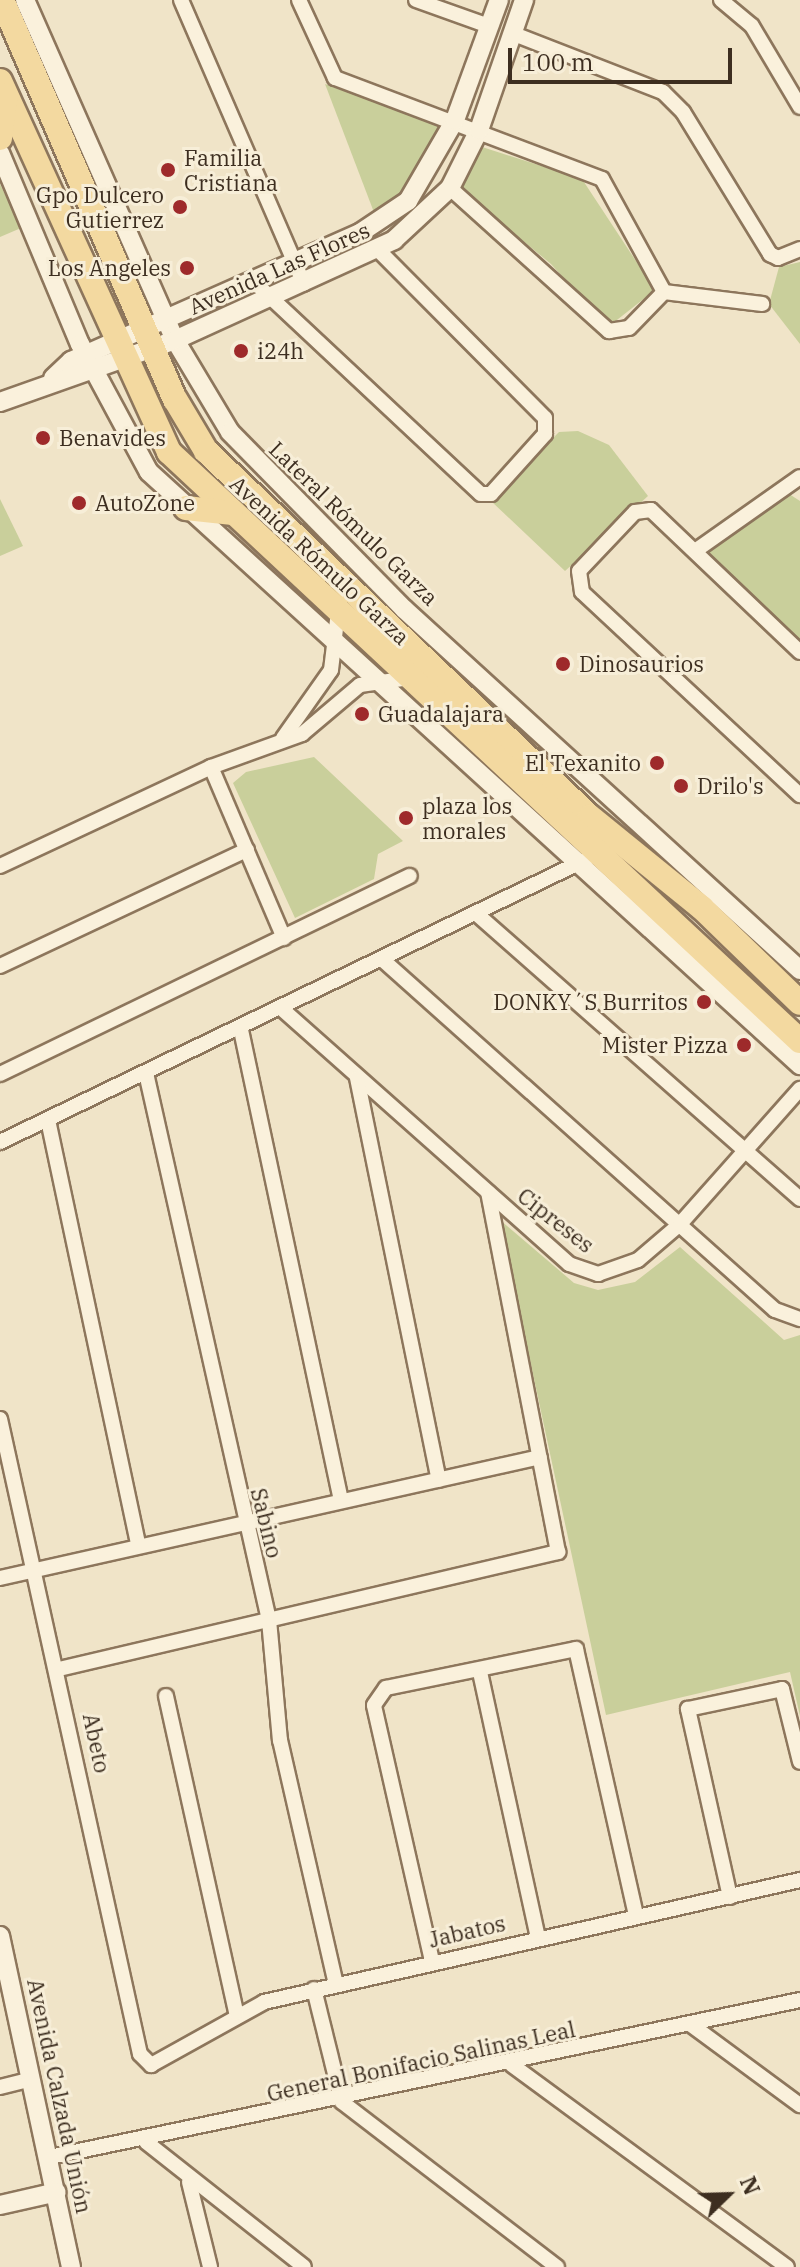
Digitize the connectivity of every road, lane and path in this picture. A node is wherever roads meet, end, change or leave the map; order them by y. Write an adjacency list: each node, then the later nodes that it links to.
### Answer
1 (181, 0): 19 (street)
2 (299, 0): 12 (street)
3 (416, 0): 8 (street)
4 (499, 0): 8 (street, Avenida Las Flores)
5 (524, 0): 9 (street, Avenida Las Flores)
6 (721, 0): 11 (street)
7 (10, 1): 25 (main road, Avenida Rómulo Garza)
8 (489, 26): 12 (street, Avenida Las Flores)
9 (514, 34): 13 (street, Avenida Las Flores); 17 (street)
10 (3, 88): 14 (main road); 25 (main road, Avenida Rómulo Garza)
11 (800, 107)
12 (455, 120): 13 (street); 19 (street, Avenida Las Flores)
13 (479, 130): 16 (street, Avenida Las Flores); 22 (street)
14 (0, 138)
15 (0, 153): 26 (street)
16 (450, 188): 18 (street, Avenida Las Flores); 22 (street)
17 (800, 249)
18 (379, 251): 21 (street, Avenida Las Flores); 23 (street)
19 (297, 261): 20 (street, Avenida Las Flores); 21 (street)
20 (252, 280): 23 (street); 25 (street, Avenida Las Flores)
21 (304, 284): 23 (street, Avenida Las Flores)
22 (664, 292): 24 (street)
23 (271, 297): 25 (street, Avenida Las Flores)
24 (762, 304)
25 (144, 341): 26 (street, Avenida Las Flores); 30 (main road, Avenida Rómulo Garza); 32 (main road, Avenida Rómulo Garza); 33 (street, Lateral Rómulo Garza)
26 (88, 362): 27 (street, Avenida Las Flores); 29 (street)
27 (0, 402)
28 (798, 476): 31 (street)
29 (186, 508): 30 (main road); 37 (street)
30 (231, 513): 35 (main road, Avenida Rómulo Garza)
31 (695, 551): 38 (street); 43 (street)
32 (353, 589): 33 (main road); 36 (main road, Avenida Rómulo Garza)
33 (385, 592): 34 (street, Lateral Rómulo Garza)
34 (404, 609): 36 (main road); 52 (street, Lateral Rómulo Garza)
35 (338, 612): 37 (street); 39 (main road, Avenida Rómulo Garza)
36 (405, 640): 52 (main road, Avenida Rómulo Garza)
37 (333, 644): 40 (street); 41 (street)
38 (800, 652)
39 (410, 678): 40 (street); 45 (main road, Avenida Rómulo Garza)
40 (373, 681): 41 (street); 45 (street)
41 (283, 738): 42 (street)
42 (211, 767): 44 (street); 46 (street)
43 (800, 795)
44 (247, 850): 49 (street); 51 (street)
45 (585, 860): 48 (street); 54 (main road, Avenida Rómulo Garza)
46 (0, 866)
47 (410, 876): 49 (street)
48 (479, 916): 50 (street); 64 (street)
49 (284, 938): 59 (street)
50 (384, 961): 53 (street); 67 (street)
51 (0, 966)
52 (797, 985): 54 (street)
53 (282, 1009): 55 (street); 60 (street, Cipreses)
54 (765, 1022): 56 (main road, Avenida Rómulo Garza); 57 (street)
55 (241, 1030): 58 (street); 72 (street)
56 (800, 1041)
57 (800, 1065)
58 (146, 1073): 62 (street); 73 (street, Sabino)
59 (0, 1074)
60 (357, 1077): 65 (street, Cipreses); 71 (street)
61 (800, 1089): 64 (street, Cipreses)
62 (48, 1120): 63 (street); 74 (street)
63 (0, 1142)
64 (743, 1152): 66 (street); 67 (street, Cipreses)
65 (488, 1193): 67 (street, Cipreses); 70 (street)
66 (800, 1199)
67 (680, 1224): 68 (street)
68 (800, 1319)
69 (0, 1419): 75 (street, Abeto)
70 (540, 1457): 71 (street); 77 (street)
71 (439, 1480): 72 (street)
72 (341, 1499): 73 (street)
73 (244, 1524): 74 (street); 77 (street, Sabino)
74 (138, 1544): 75 (street)
75 (33, 1572): 76 (street); 78 (street, Abeto)
76 (0, 1578)
77 (269, 1620): 78 (street); 88 (street, Sabino)
78 (59, 1669): 93 (street, Abeto)
79 (480, 1672): 84 (street); 86 (street); 87 (street)
80 (166, 1696): 91 (street)
81 (800, 1762): 83 (street)
82 (800, 1880): 83 (street, Jabatos)
83 (730, 1897): 84 (street, Jabatos)
84 (636, 1916): 86 (street, Jabatos)
85 (0, 1936): 95 (street, Avenida Calzada Unión)
86 (538, 1938): 87 (street, Jabatos)
87 (432, 1961): 88 (street, Jabatos)
88 (336, 1984): 89 (street, Jabatos)
89 (314, 1989): 91 (street, Jabatos); 97 (street)
90 (800, 2000): 92 (street, General Bonifacio Salinas Leal)
91 (236, 2013): 93 (street, Jabatos)
92 (690, 2024): 94 (street, General Bonifacio Salinas Leal); 98 (street)
93 (159, 2064)
94 (512, 2065): 97 (street, General Bonifacio Salinas Leal); 108 (street)
95 (32, 2079): 96 (street); 100 (street, Avenida Calzada Unión)
96 (0, 2087)
97 (342, 2102): 99 (street, General Bonifacio Salinas Leal); 107 (street)
98 (800, 2105)
99 (146, 2142): 100 (street, General Bonifacio Salinas Leal); 101 (street)
100 (50, 2157): 102 (street, Avenida Calzada Unión)
101 (189, 2182): 105 (street); 106 (street)
102 (57, 2192): 103 (street); 104 (street, Avenida Calzada Unión)
103 (0, 2205)
104 (71, 2267)
105 (210, 2267)
106 (304, 2267)
107 (557, 2267)
108 (787, 2267)

